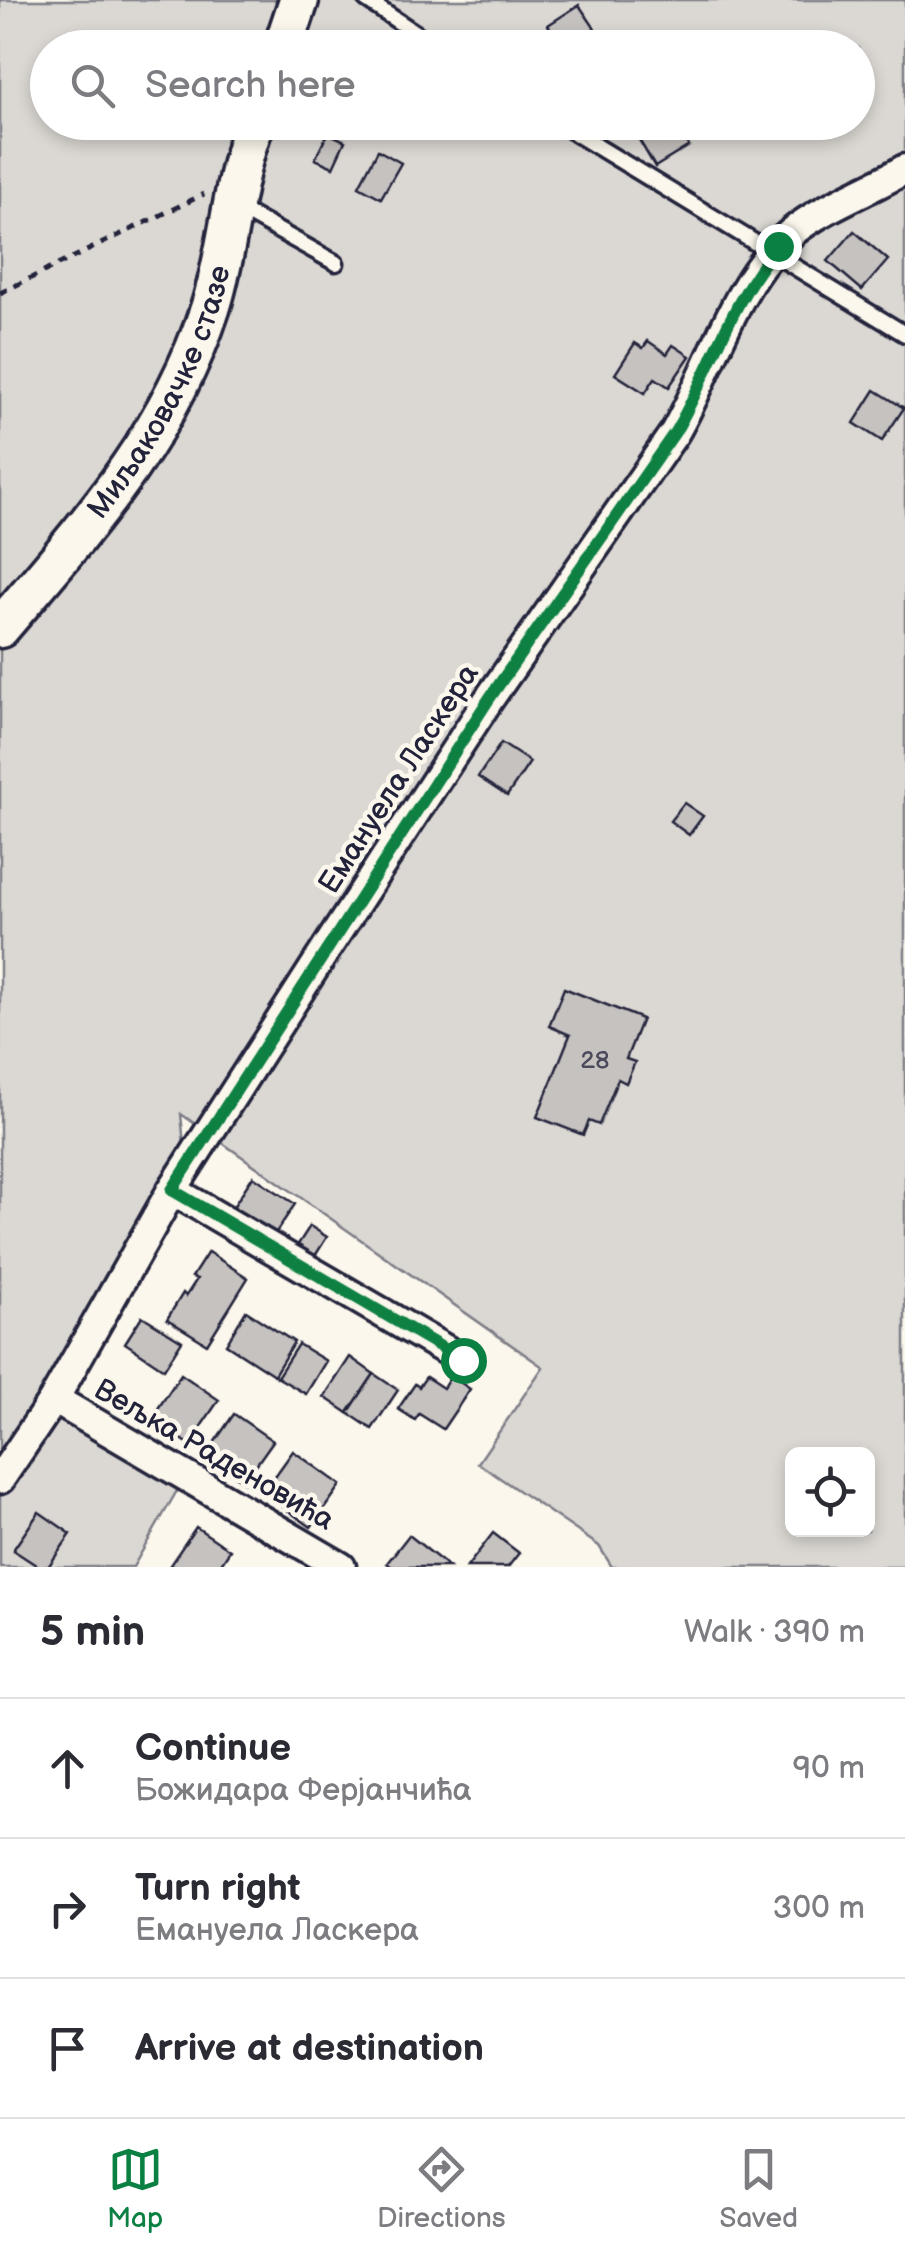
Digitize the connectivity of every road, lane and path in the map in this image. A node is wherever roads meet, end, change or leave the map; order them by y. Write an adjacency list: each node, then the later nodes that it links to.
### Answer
1 (299, 0): 3 (street)
2 (366, 0): 4 (lane)
3 (289, 30)
4 (411, 30)
5 (250, 140): 8 (street, Миљаковачке стазе)
6 (587, 140): 9 (lane)
7 (905, 169): 9 (street, Емануела Ласкера)
8 (233, 194): 10 (lane); 11 (path); 13 (street, Миљаковачке стазе)
9 (771, 254): 12 (lane); 14 (street, Емануела Ласкера)
10 (336, 262)
11 (0, 293)
12 (905, 334)
13 (0, 628)
14 (172, 1190): 15 (street); 16 (street, Емануела Ласкера)
15 (463, 1360)
16 (54, 1400): 17 (street, Емануела Ласкера); 18 (street, Вељка Раденовића)
17 (0, 1478)
18 (342, 1567)

